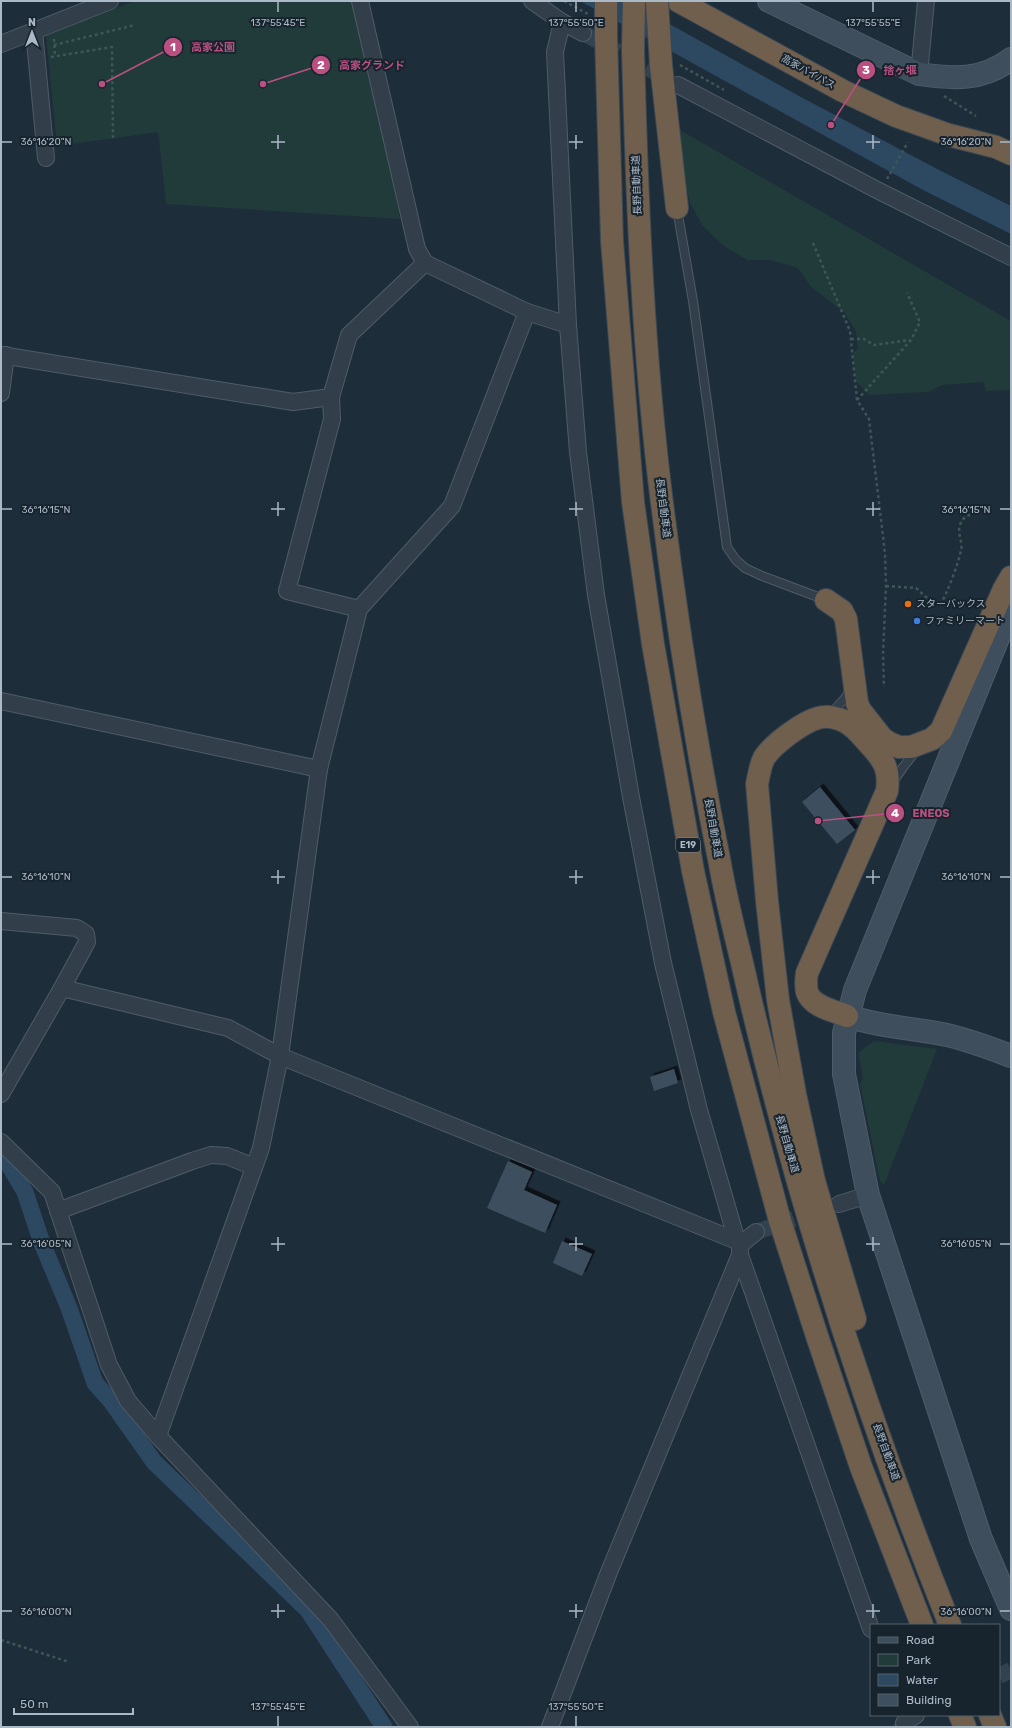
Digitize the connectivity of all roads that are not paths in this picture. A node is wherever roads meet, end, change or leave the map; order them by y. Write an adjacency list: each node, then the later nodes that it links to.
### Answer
1 (110, 1): 11 (street)
2 (360, 1): 21 (street)
3 (532, 1): 10 (street)
4 (606, 1): 53 (highway, E19, bridge)
5 (634, 1): 51 (highway, 長野自動車道 / E19, bridge)
6 (657, 1): 19 (highway, bridge)
7 (678, 1): 17 (highway, 高家バイパス)
8 (769, 1): 15 (street)
9 (926, 1): 15 (street)
10 (562, 22): 12 (street); 23 (street)
11 (34, 31): 13 (street); 18 (street)
12 (583, 33)
13 (1, 44)
14 (1011, 59): 15 (street)
15 (919, 74)
16 (678, 85): 20 (street)
17 (1011, 154)
18 (46, 158)
19 (677, 208): 28 (lane)
20 (1011, 257)
21 (425, 263): 22 (street); 26 (street)
22 (527, 312): 23 (street); 30 (street)
23 (568, 325): 49 (street)
24 (3, 355): 25 (street); 26 (street)
25 (1, 393)
26 (331, 398): 30 (street)
27 (1011, 577): 34 (highway)
28 (826, 600): 31 (highway)
29 (1011, 606): 39 (street)
30 (359, 609): 35 (street)
31 (853, 679): 33 (lane); 34 (highway)
32 (1, 701): 35 (street)
33 (829, 717): 36 (highway); 51 (highway)
34 (922, 744): 36 (lane)
35 (320, 769): 40 (street)
36 (888, 790): 39 (highway)
37 (1, 921): 38 (street)
38 (62, 988): 40 (street); 42 (street)
39 (847, 1016): 41 (street); 45 (street)
40 (280, 1056): 44 (street); 49 (street)
41 (1011, 1056)
42 (1, 1094)
43 (1, 1142): 47 (street)
44 (254, 1167): 47 (street); 50 (street)
45 (868, 1195): 46 (street); 52 (street)
46 (839, 1204)
47 (58, 1211): 50 (street)
48 (756, 1232): 49 (street)
49 (739, 1247): 55 (street); 59 (street)
50 (158, 1436): 58 (street)
51 (886, 1454): 54 (highway, 長野自動車道 / E19)
52 (1011, 1609)
53 (922, 1624)
54 (950, 1624)
55 (870, 1625)
56 (960, 1716): 60 (highway)
57 (990, 1716): 61 (highway)
58 (410, 1727)
59 (550, 1727)
60 (965, 1727)
61 (995, 1727)

